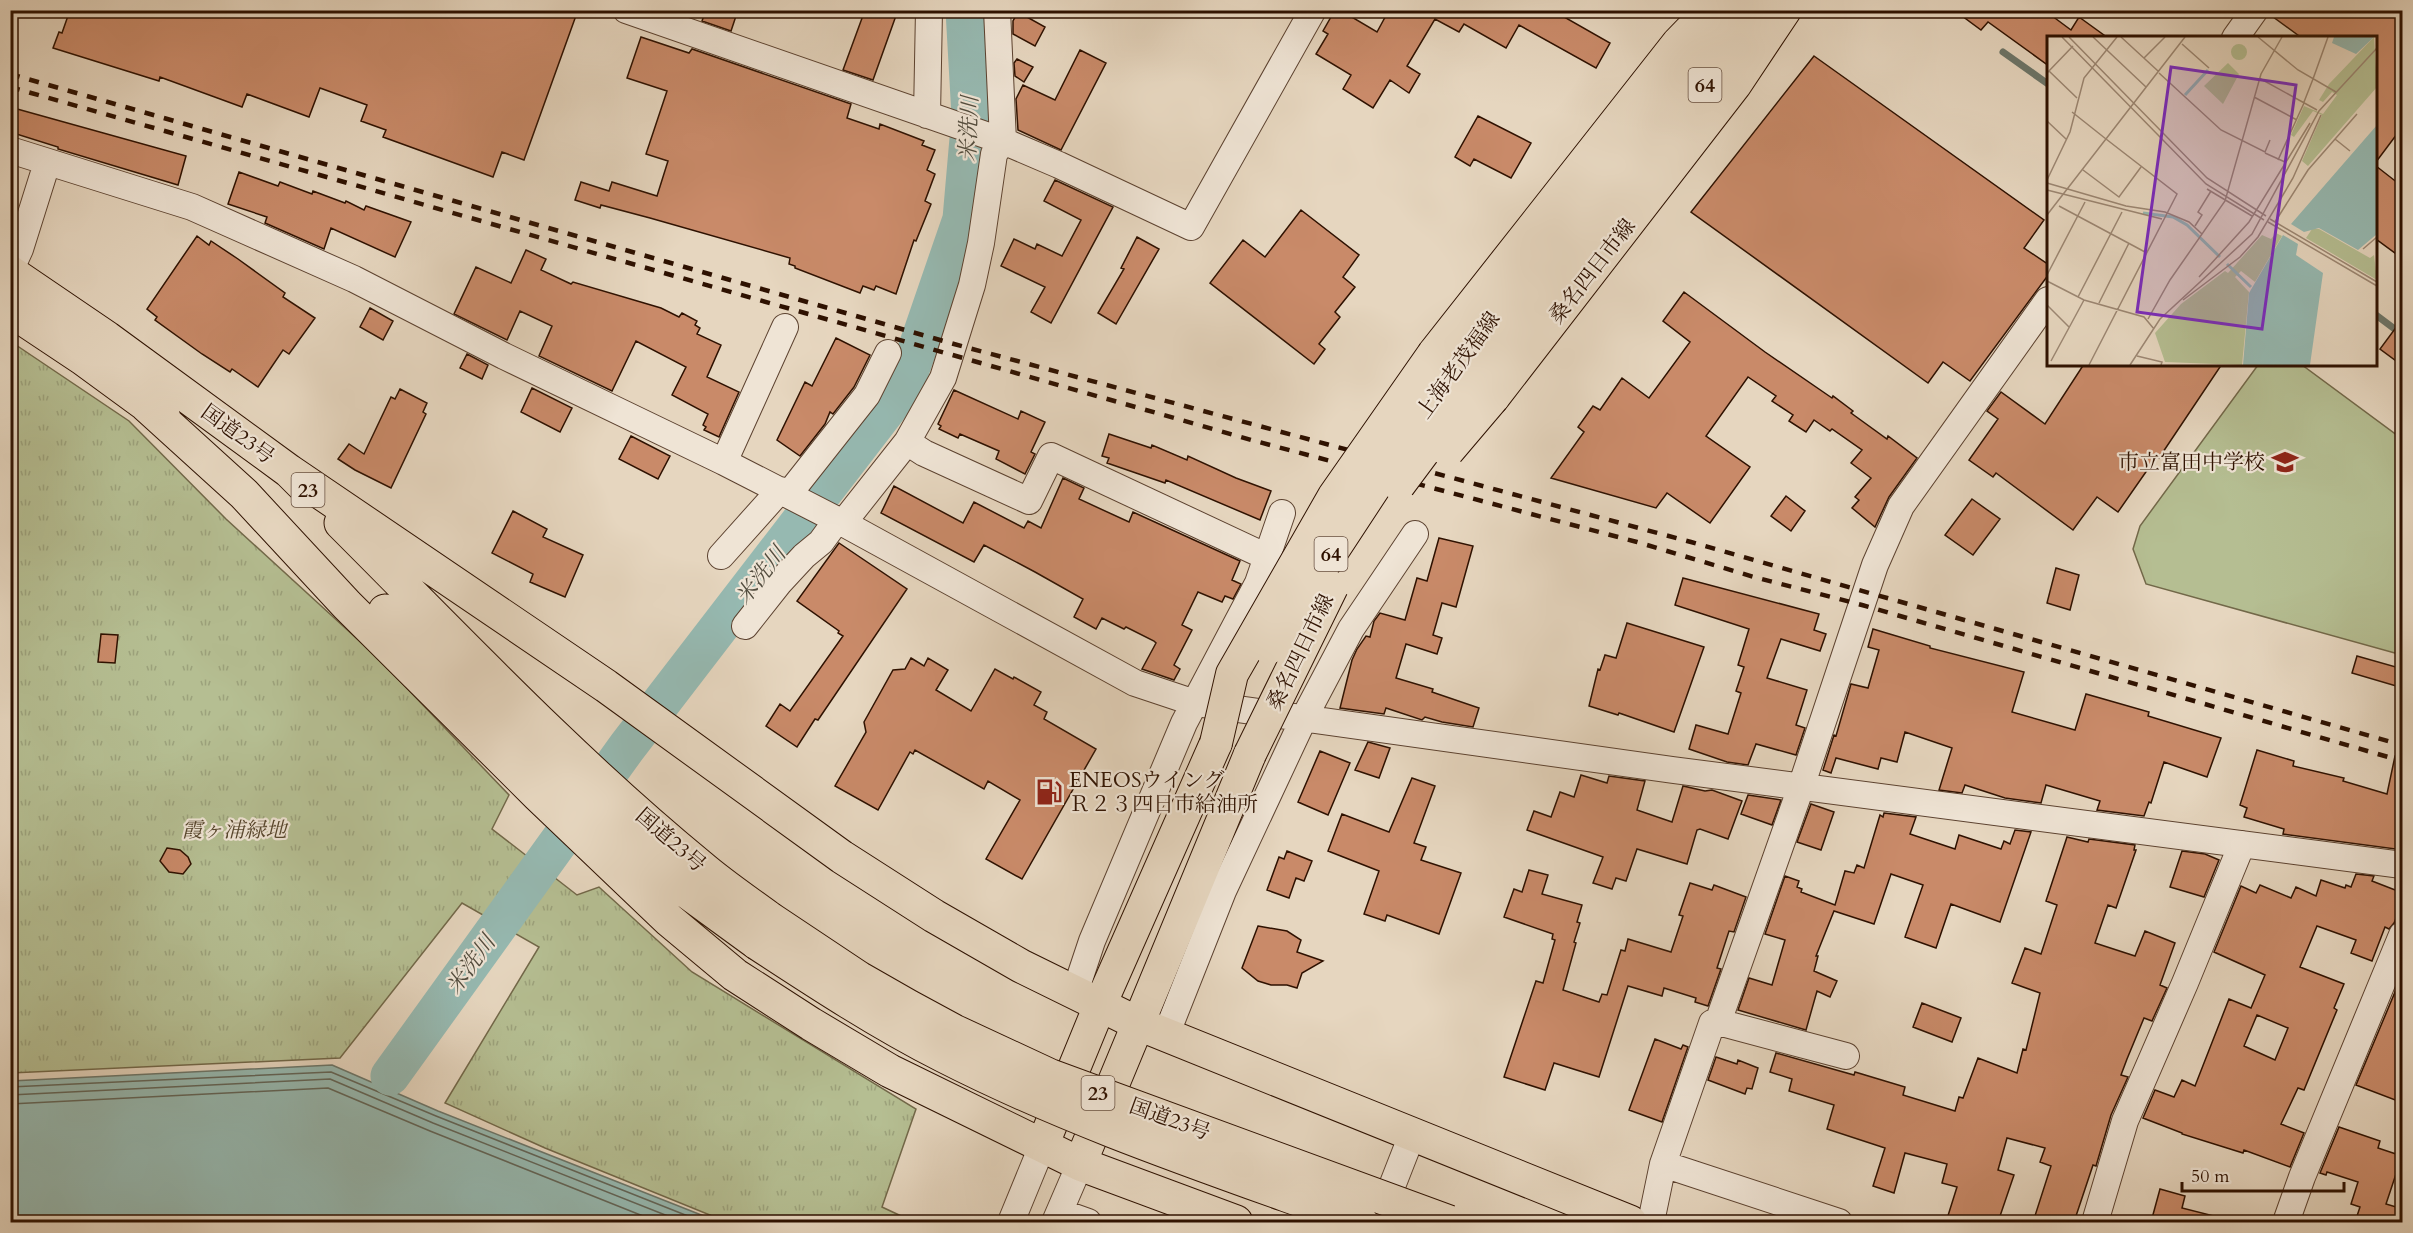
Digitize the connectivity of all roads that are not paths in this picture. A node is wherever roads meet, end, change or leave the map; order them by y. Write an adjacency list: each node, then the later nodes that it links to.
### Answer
1 (626, 10): 11 (street)
2 (929, 10): 11 (street)
3 (997, 10): 12 (street)
4 (1313, 10): 12 (street)
5 (1710, 10): 21 (main road)
6 (1734, 10): 14 (main road, 上海老茂福線 / 64)
7 (1764, 10): 14 (main road, 上海老茂福線 / 64)
8 (1785, 10): 21 (main road, 桑名四日市線)
9 (2254, 10): 10 (street)
10 (2236, 36)
11 (935, 117): 12 (street)
12 (1000, 140): 22 (street)
13 (10, 150): 15 (street)
14 (1637, 152): 21 (main road, 上海老茂福線 / 64)
15 (47, 162): 16 (street); 23 (street)
16 (10, 271): 24 (highway, 国道23号 / 23)
17 (2047, 303): 38 (street)
18 (10, 310): 37 (highway)
19 (785, 327): 23 (street)
20 (888, 353): 25 (street)
21 (1463, 377): 26 (main road, 上海老茂福線 / 64, bridge); 44 (main road, 上海老茂福線 / 64, bridge)
22 (907, 442): 28 (street); 31 (street)
23 (724, 462): 25 (street)
24 (289, 471): 37 (highway, 国道23号 / 23); 44 (highway)
25 (784, 492): 28 (street); 30 (street)
26 (1390, 497): 46 (main road, 桑名四日市線, bridge)
27 (1282, 513): 31 (street)
28 (837, 520): 33 (street); 35 (street)
29 (1415, 534): 34 (street)
30 (721, 556)
31 (1267, 557): 32 (street)
32 (1258, 583): 34 (street); 35 (street)
33 (745, 626)
34 (1351, 629): 36 (street)
35 (1194, 703): 36 (street); 44 (street)
36 (1304, 718): 38 (street); 46 (street)
37 (553, 772): 39 (highway, 国道23号 / 23)
38 (1801, 787): 40 (street); 47 (street)
39 (615, 830): 42 (highway, 国道23号 / 23); 49 (highway)
40 (2242, 844): 41 (street); 62 (street)
41 (2403, 865)
42 (763, 931): 56 (highway, 国道23号 / 23, bridge); 58 (highway, 国道23号 / 23, bridge)
43 (2403, 935): 63 (street)
44 (1087, 999): 46 (highway); 49 (main road)
45 (1712, 1023): 51 (street)
46 (1153, 1029): 48 (highway); 50 (main road, 桑名四日市線)
47 (1846, 1056)
48 (1412, 1135): 57 (street); 59 (highway)
49 (1043, 1144): 50 (highway); 53 (street)
50 (1080, 1164): 52 (street); 55 (highway)
51 (1663, 1164): 60 (street); 61 (street)
52 (1058, 1217): 54 (street)
53 (1011, 1222)
54 (1088, 1222)
55 (1236, 1222)
56 (1361, 1222)
57 (1378, 1222)
58 (1449, 1222)
59 (1630, 1222)
60 (1651, 1222)
61 (1839, 1222)
62 (2095, 1222)
63 (2286, 1222)

